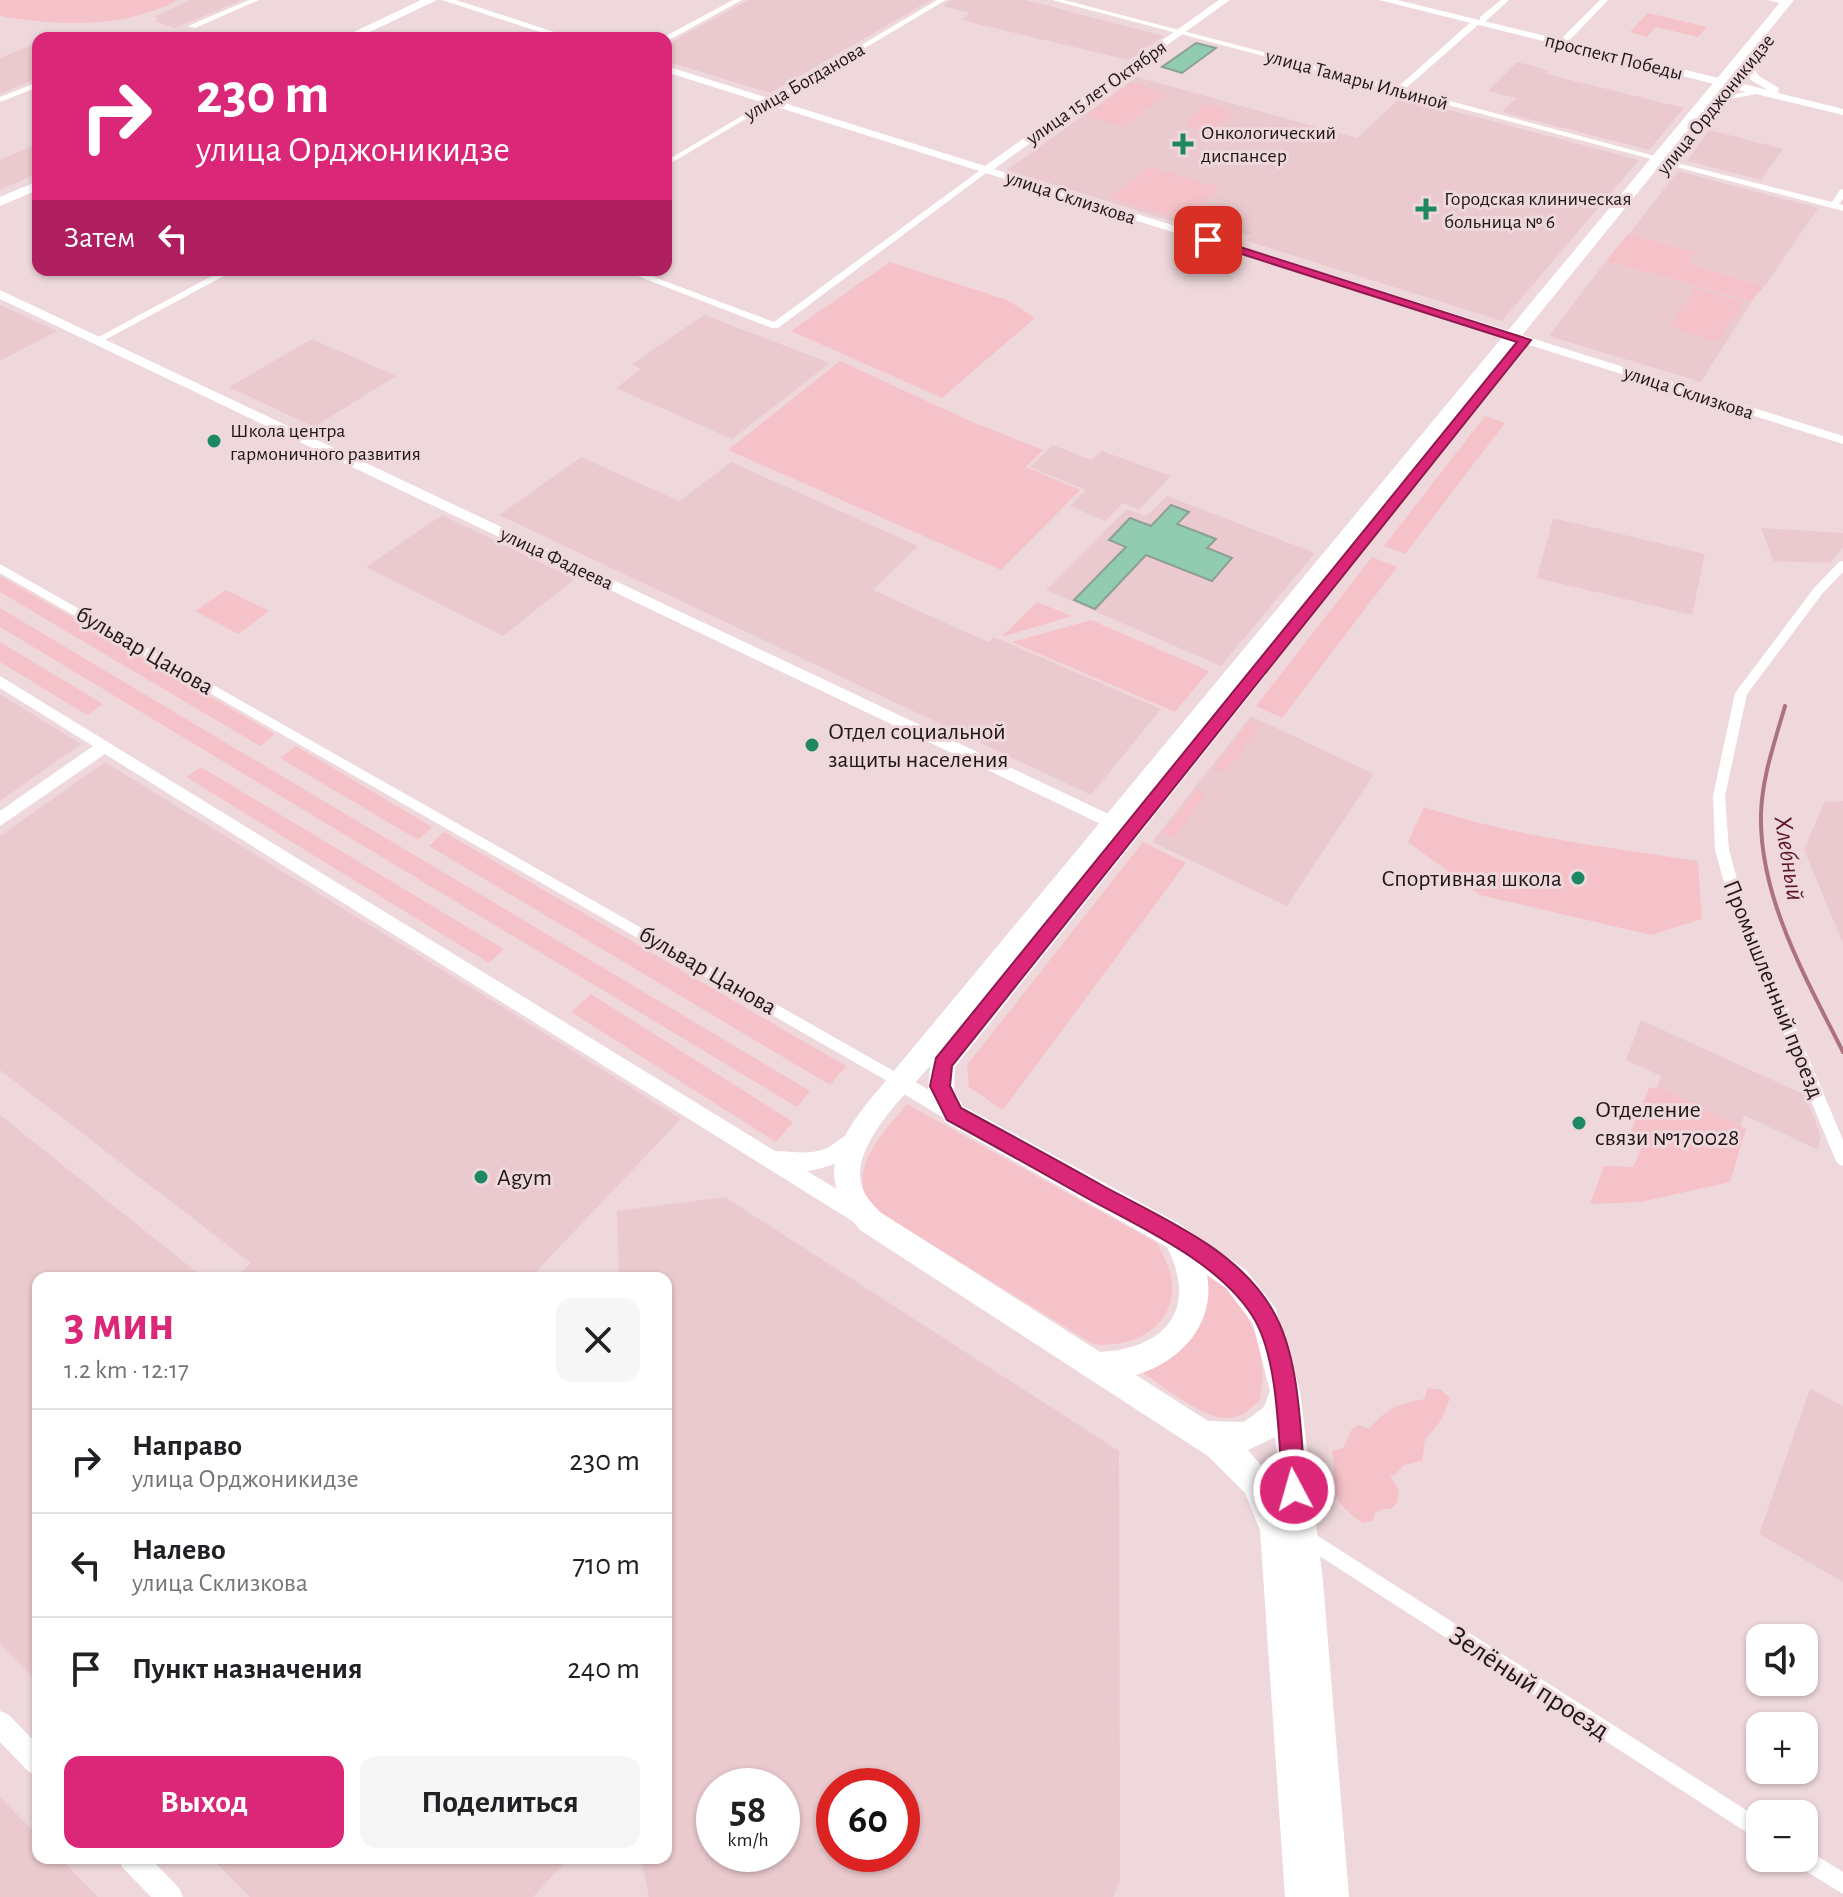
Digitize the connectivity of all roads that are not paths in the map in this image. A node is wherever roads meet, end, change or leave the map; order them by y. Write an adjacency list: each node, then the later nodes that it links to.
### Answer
1 (255, 0): 14 (street)
2 (431, 0): 15 (main road)
3 (446, 0): 16 (main road); 17 (street)
4 (738, 0): 19 (street)
5 (942, 0): 30 (street, улица Богданова)
6 (1056, 0): 18 (street, улица Тамары Ильиной)
7 (1225, 0): 18 (street, улица 15 лет Октября)
8 (1384, 0): 13 (main road, проспект Победы)
9 (1407, 0): 13 (main road, проспект Победы)
10 (1505, 0): 13 (street)
11 (1604, 0): 20 (street)
12 (1786, 1): 21 (main road, улица Орджоникидзе)
13 (1480, 20): 20 (main road, проспект Победы); 22 (main road, проспект Победы); 26 (street)
14 (192, 26)
15 (360, 32)
16 (374, 32)
17 (549, 32)
18 (1179, 32): 26 (street, улица Тамары Ильиной); 34 (street, улица 15 лет Октября)
19 (672, 35)
20 (1566, 39): 22 (main road, проспект Победы)
21 (1741, 64): 22 (main road); 24 (main road, улица Орджоникидзе); 27 (main road)
22 (1680, 69): 24 (main road, проспект Победы); 28 (main road)
23 (672, 71): 30 (street, улица Склизкова)
24 (1728, 81): 27 (main road, проспект Победы); 28 (main road, улица Орджоникидзе)
25 (32, 87): 29 (street)
26 (1400, 90): 33 (street, улица Тамары Ильиной)
27 (1773, 92): 28 (main road); 31 (main road, проспект Победы)
28 (1714, 98): 33 (main road, улица Орджоникидзе)
29 (0, 100)
30 (769, 102): 32 (street, улица Богданова); 34 (street, улица Склизкова)
31 (1843, 109)
32 (672, 160)
33 (1663, 160): 40 (street, улица Тамары Ильиной); 44 (main road, улица Орджоникидзе)
34 (986, 170): 42 (street, улица 15 лет Октября); 44 (street, улица Склизкова)
35 (32, 180): 38 (main road)
36 (32, 188): 39 (main road)
37 (1843, 192): 40 (street)
38 (0, 195)
39 (0, 202)
40 (1838, 207)
41 (219, 276): 45 (street)
42 (643, 276)
43 (0, 294): 45 (street, улица Фадеева)
44 (1519, 338): 46 (street, улица Склизкова); 50 (main road, улица Орджоникидзе)
45 (98, 340): 53 (street, улица Фадеева)
46 (1843, 440)
47 (1843, 565): 58 (street, Промышленный проезд)
48 (0, 568): 54 (street, бульвар Цанова)
49 (0, 681): 51 (street)
50 (1237, 685): 53 (main road, улица Орджоникидзе); 55 (main road, улица Орджоникидзе)
51 (105, 746): 52 (street); 57 (street)
52 (0, 820)
53 (1113, 823): 54 (main road, улица Орджоникидзе)
54 (901, 1082): 55 (street, бульвар Цанова); 56 (main road, улица Орджоникидзе)
55 (954, 1114): 60 (main road, бульвар Цанова)
56 (854, 1140): 57 (street); 59 (main road, улица Орджоникидзе)
57 (761, 1152): 59 (street)
58 (1843, 1159)
59 (870, 1221): 61 (main road)
60 (1176, 1238): 61 (main road); 62 (main road, бульвар Цанова)
61 (1097, 1366): 63 (main road)
62 (1285, 1391): 63 (main road); 64 (main road, бульвар Цанова)
63 (1193, 1429): 64 (main road)
64 (1288, 1531): 67 (street, Зелёный проезд); 72 (main road); 73 (main road)
65 (0, 1724): 66 (street)
66 (32, 1757)
67 (1746, 1822)
68 (137, 1864): 71 (street)
69 (1818, 1868): 70 (street)
70 (1843, 1884)
71 (170, 1897)
72 (1303, 1897)
73 (1331, 1897)

